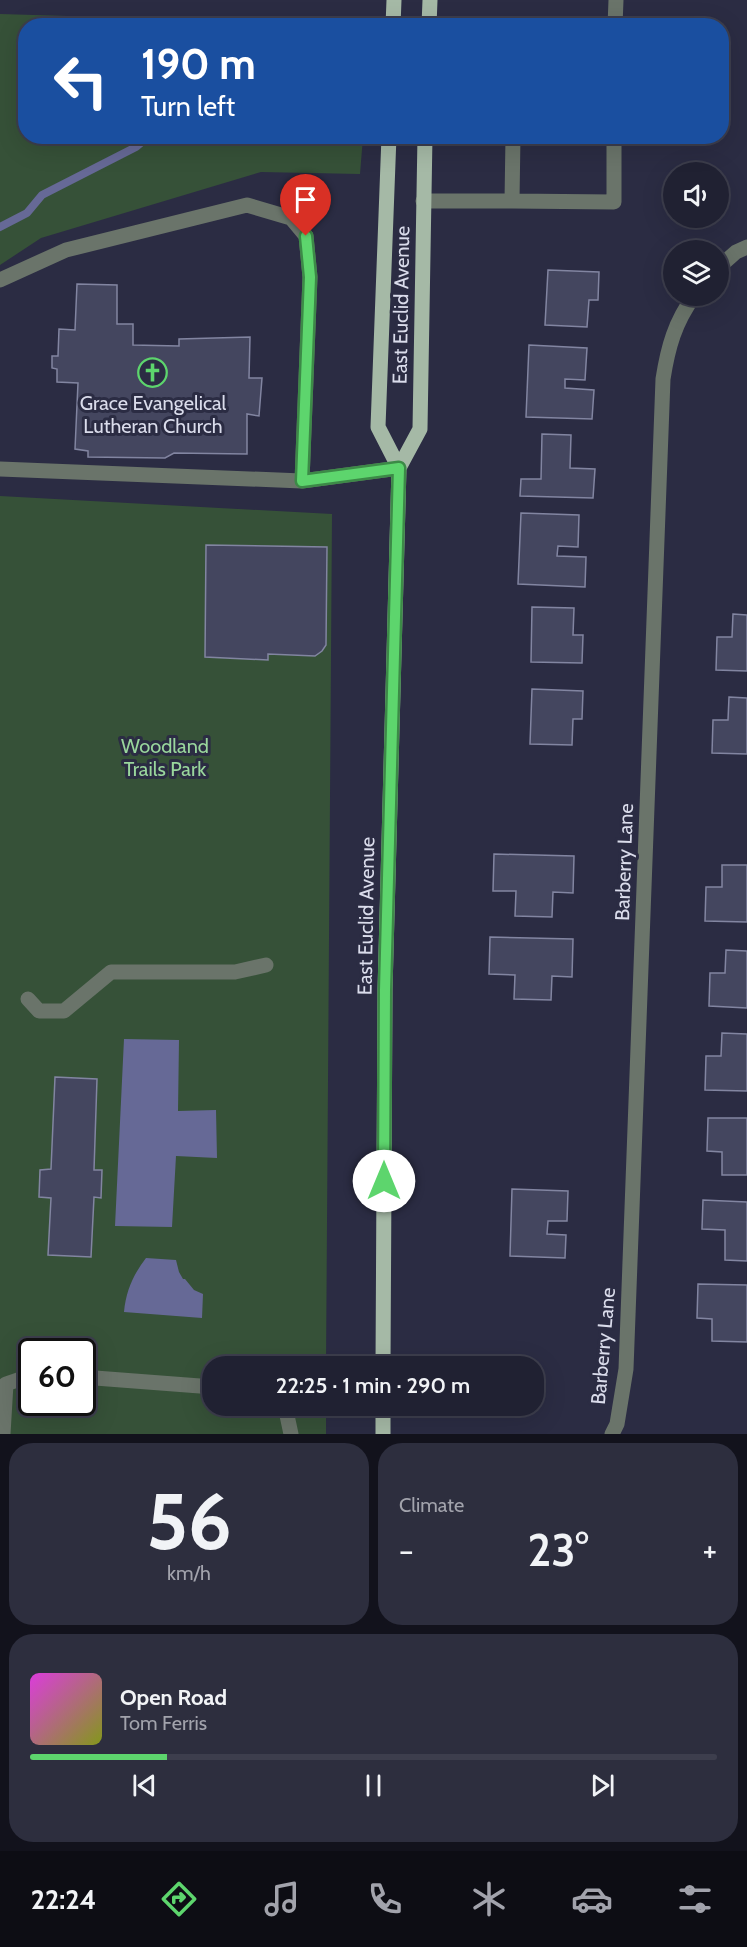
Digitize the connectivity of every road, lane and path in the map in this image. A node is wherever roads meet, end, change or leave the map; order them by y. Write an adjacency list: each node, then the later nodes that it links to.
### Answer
1 (394, 0): 4 (main road)
2 (430, 0): 5 (main road)
3 (616, 0): 6 (street)
4 (393, 18)
5 (429, 18)
6 (615, 18)
7 (389, 144): 17 (main road, East Euclid Avenue)
8 (425, 144): 11 (main road, East Euclid Avenue)
9 (513, 144): 12 (street)
10 (614, 144): 12 (street)
11 (423, 201): 12 (street); 17 (main road, East Euclid Avenue)
12 (512, 201)
13 (747, 247): 14 (street)
14 (729, 258)
15 (4, 277): 19 (street)
16 (686, 306): 31 (street, Barberry Lane)
17 (399, 468): 19 (street); 22 (main road, East Euclid Avenue)
18 (1, 469): 19 (street)
19 (302, 481)
20 (266, 965): 21 (street)
21 (28, 999)
22 (383, 1356)
23 (96, 1378): 25 (street)
24 (18, 1380): 28 (street)
25 (202, 1386)
26 (287, 1416): 29 (street)
27 (383, 1416): 30 (main road)
28 (3, 1434)
29 (291, 1434)
30 (384, 1434)
31 (612, 1434)

